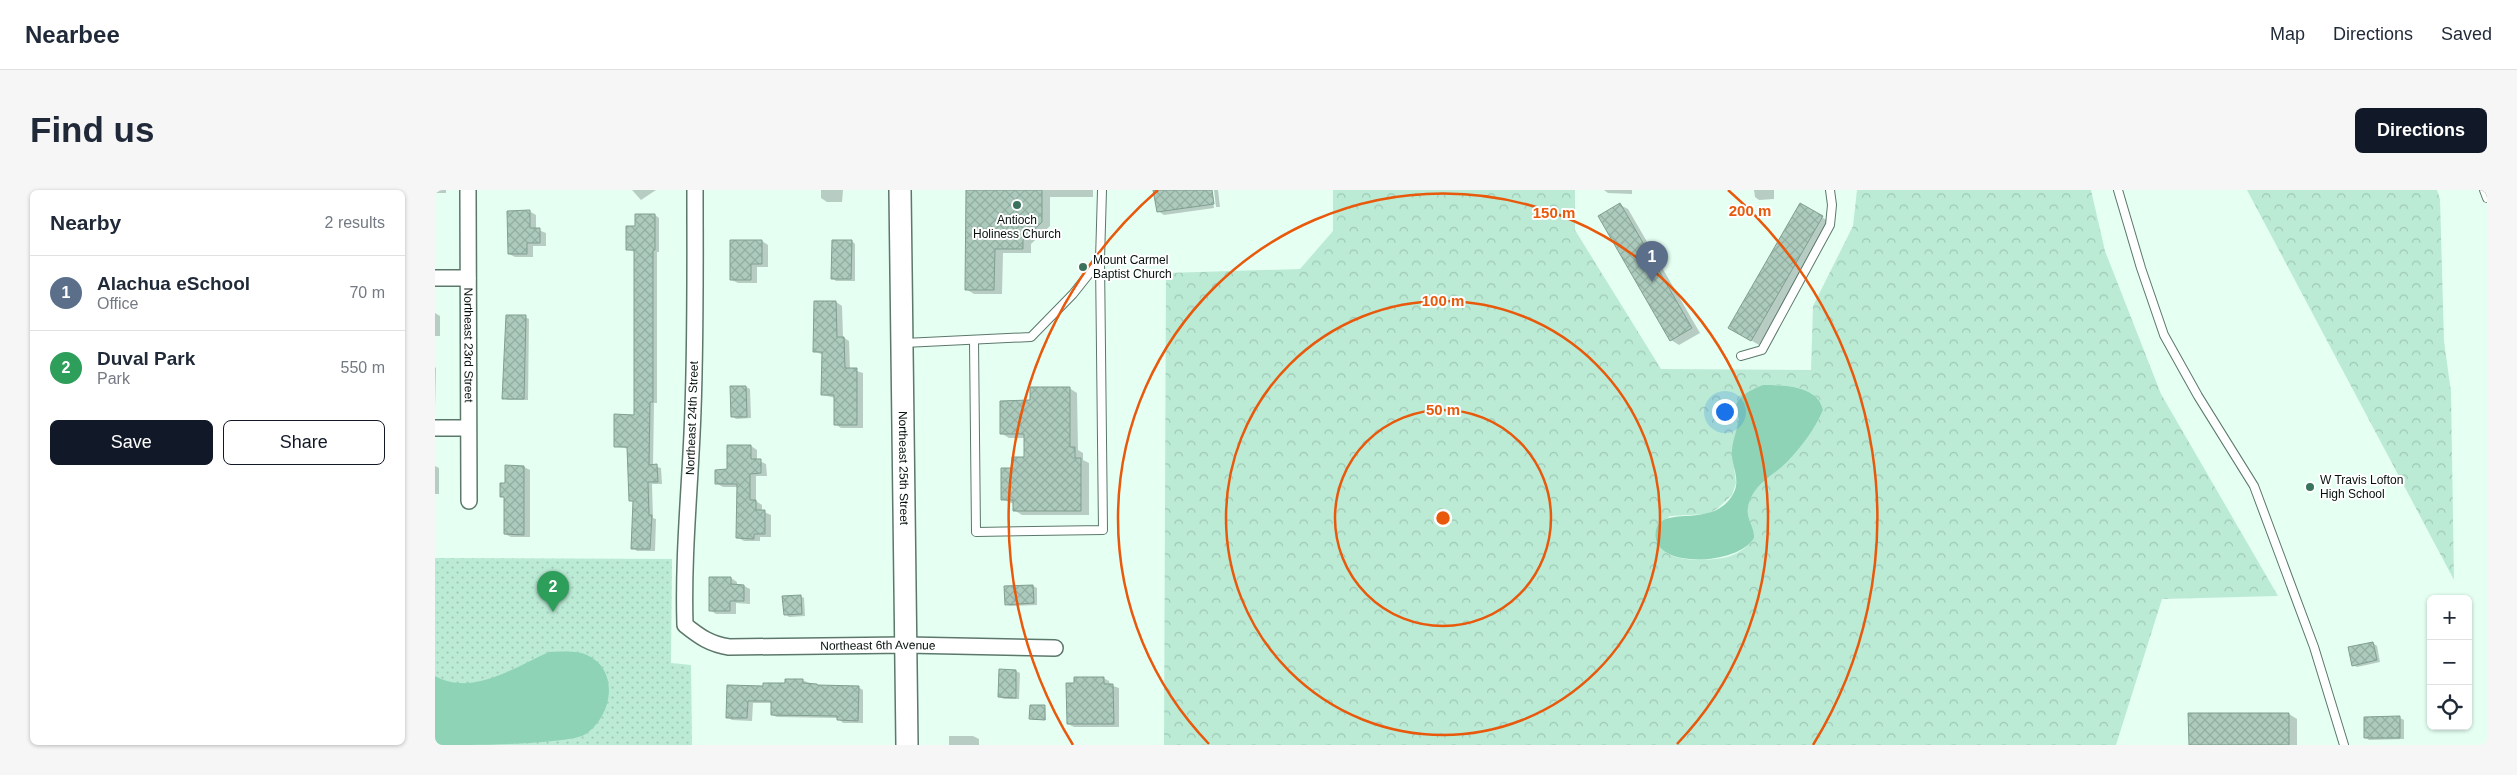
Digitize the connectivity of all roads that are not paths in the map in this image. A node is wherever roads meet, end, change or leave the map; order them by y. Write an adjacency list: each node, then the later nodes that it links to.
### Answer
1 (469, 190): 11 (street, Northeast 23rd Street)
2 (695, 190): 18 (street, Northeast 24th Street)
3 (900, 190): 13 (street, Northeast 25th Street)
4 (1102, 190): 9 (lane)
5 (1830, 190): 14 (lane)
6 (2118, 190): 22 (lane)
7 (2484, 190): 8 (lane)
8 (2487, 198)
9 (1100, 260): 12 (lane); 12 (lane)
10 (435, 278): 11 (street)
11 (468, 278): 16 (street, Northeast 23rd Street)
12 (974, 341): 13 (lane)
13 (902, 343): 19 (street, Northeast 25th Street)
14 (1741, 356)
15 (435, 428): 16 (street)
16 (468, 428): 17 (street, Northeast 23rd Street)
17 (469, 500)
18 (702, 639): 19 (street, Northeast 6th Avenue)
19 (906, 645): 20 (street, Northeast 6th Avenue); 21 (street, Northeast 25th Street)
20 (1055, 648)
21 (907, 745)
22 (2344, 745)

